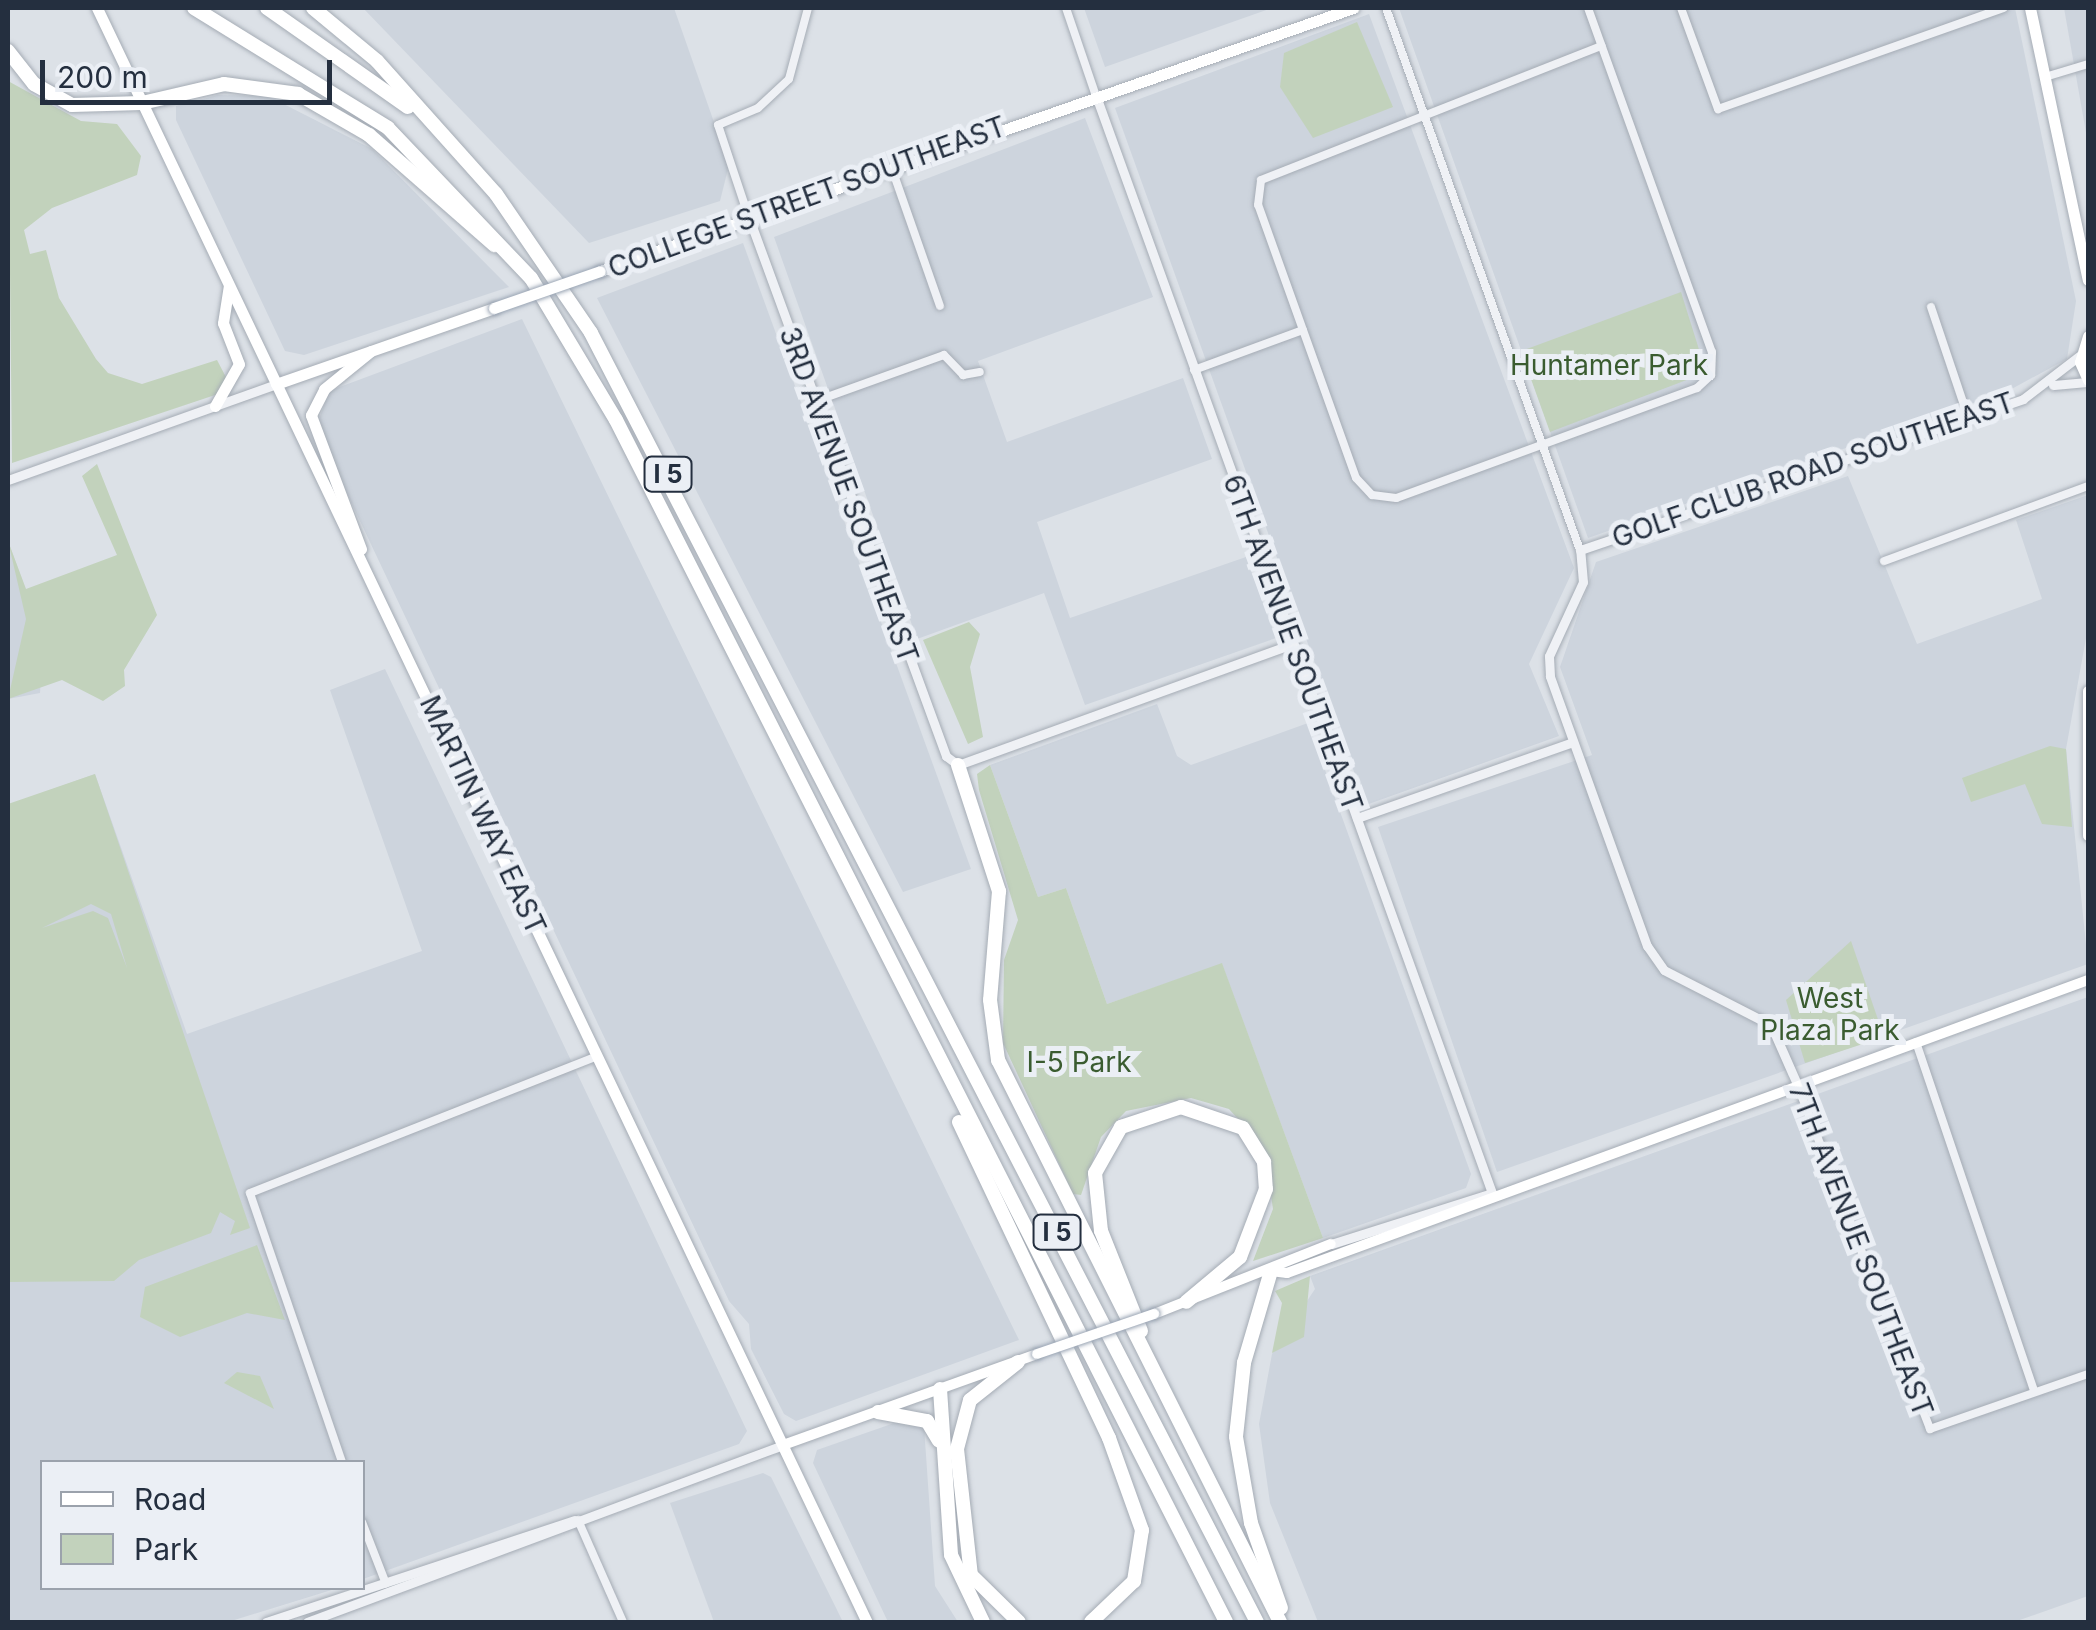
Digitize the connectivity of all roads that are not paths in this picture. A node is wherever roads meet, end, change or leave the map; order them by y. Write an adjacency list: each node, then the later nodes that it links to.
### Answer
1 (97, 8): 19 (main road, MARTIN WAY EAST)
2 (194, 8): 24 (highway, I 5)
3 (268, 8): 21 (highway, I 5)
4 (313, 8): 21 (highway)
5 (808, 8): 23 (street)
6 (1066, 8): 18 (street)
7 (1338, 8): 8 (main road, COLLEGE STREET SOUTHEAST); 18 (main road, COLLEGE STREET SOUTHEAST)
8 (1353, 8)
9 (1386, 8): 20 (street, 7TH AVENUE SOUTHEAST)
10 (1588, 8): 14 (street)
11 (1681, 8): 12 (street)
12 (2004, 8)
13 (2030, 8): 17 (main road)
14 (1602, 46): 20 (street); 41 (street)
15 (8, 51): 19 (highway)
16 (2088, 64): 17 (street)
17 (2046, 77): 25 (main road)
18 (1095, 93): 22 (main road, COLLEGE STREET SOUTHEAST); 33 (street, 6TH AVENUE SOUTHEAST)
19 (142, 103): 24 (highway); 26 (main road, MARTIN WAY EAST)
20 (1423, 114): 29 (street); 41 (street, 7TH AVENUE SOUTHEAST)
21 (440, 132): 85 (highway, I 5)
22 (891, 167): 23 (main road, COLLEGE STREET SOUTHEAST); 27 (street)
23 (750, 218): 31 (main road, COLLEGE STREET SOUTHEAST, bridge); 38 (street, 3RD AVENUE SOUTHEAST)
24 (531, 278): 53 (highway, I 5)
25 (2088, 280)
26 (229, 286): 36 (main road, MARTIN WAY EAST); 39 (main road)
27 (940, 306)
28 (1931, 307): 40 (street)
29 (1303, 330): 33 (street); 41 (street)
30 (2088, 336): 32 (main road)
31 (371, 351): 36 (main road, COLLEGE STREET SOUTHEAST); 46 (main road)
32 (2080, 354): 35 (main road); 37 (street, GOLF CLUB ROAD SOUTHEAST)
33 (1194, 370): 47 (street, 6TH AVENUE SOUTHEAST)
34 (980, 372): 38 (street)
35 (2088, 381): 37 (street, GOLF CLUB ROAD SOUTHEAST)
36 (276, 384): 39 (street); 46 (main road, MARTIN WAY EAST)
37 (2046, 387): 40 (street, GOLF CLUB ROAD SOUTHEAST)
38 (816, 401): 50 (street, 3RD AVENUE SOUTHEAST)
39 (215, 406): 42 (street)
40 (1968, 417): 44 (street, GOLF CLUB ROAD SOUTHEAST)
41 (1542, 446): 44 (street, 7TH AVENUE SOUTHEAST)
42 (8, 480)
43 (2088, 486): 45 (street)
44 (1580, 550): 49 (street, 7TH AVENUE SOUTHEAST)
45 (1884, 561)
46 (363, 563): 56 (main road, MARTIN WAY EAST)
47 (1293, 644): 50 (street); 51 (street, 6TH AVENUE SOUTHEAST)
48 (2088, 690): 52 (main road)
49 (1573, 742): 51 (street); 57 (street, 7TH AVENUE SOUTHEAST)
50 (958, 765): 67 (highway)
51 (1357, 818): 58 (street, 6TH AVENUE SOUTHEAST)
52 (2088, 835)
53 (859, 909): 83 (highway); 84 (highway, I 5)
54 (2088, 980): 55 (main road)
55 (1916, 1042): 57 (main road); 65 (street)
56 (597, 1056): 68 (main road, MARTIN WAY EAST); 70 (street)
57 (1797, 1084): 58 (main road); 65 (street, 7TH AVENUE SOUTHEAST)
58 (1492, 1193): 59 (street); 60 (main road)
59 (1331, 1244): 60 (main road)
60 (1270, 1272): 61 (main road); 86 (highway)
61 (1186, 1302): 62 (main road, bridge); 67 (highway)
62 (1018, 1362): 64 (main road); 82 (highway)
63 (2088, 1374): 65 (street)
64 (940, 1389): 66 (main road); 69 (highway)
65 (2034, 1390)
66 (878, 1412): 68 (main road); 69 (highway)
67 (1175, 1416): 86 (highway)
68 (783, 1445): 71 (street); 80 (main road, MARTIN WAY EAST)
69 (943, 1451): 81 (highway)
70 (341, 1460)
71 (578, 1520): 73 (street); 76 (street); 79 (street)
72 (365, 1530): 73 (street)
73 (385, 1581): 74 (street); 76 (street)
74 (365, 1588)
75 (359, 1590): 77 (street)
76 (390, 1592): 78 (street)
77 (266, 1622)
78 (307, 1622)
79 (623, 1622)
80 (867, 1622)
81 (983, 1622)
82 (1018, 1622)
83 (1091, 1622)
84 (1226, 1622)
85 (1257, 1622)
86 (1283, 1622)

